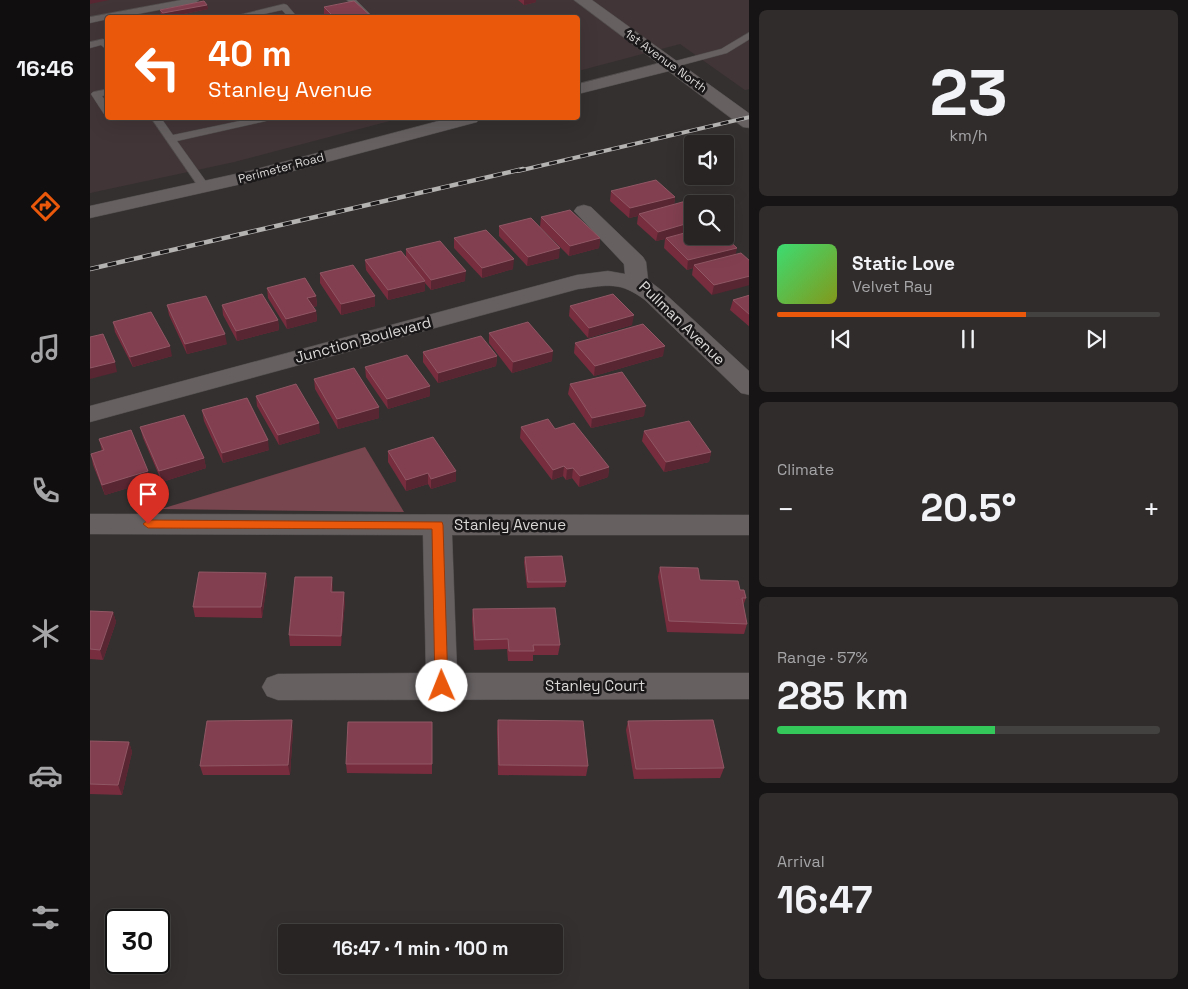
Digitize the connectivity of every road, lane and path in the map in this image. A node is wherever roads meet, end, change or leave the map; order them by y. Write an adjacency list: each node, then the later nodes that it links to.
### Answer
1 (195, 0): 4 (lane)
2 (351, 0): 7 (lane)
3 (582, 0): 13 (street, 1st Avenue North)
4 (116, 15)
5 (245, 15): 6 (lane)
6 (291, 15)
7 (367, 15)
8 (105, 17): 9 (lane)
9 (90, 20)
10 (749, 35): 13 (lane)
11 (105, 44): 12 (lane)
12 (90, 45)
13 (671, 65): 14 (street); 20 (street, 1st Avenue North)
14 (580, 88)
15 (105, 92): 16 (lane)
16 (105, 108)
17 (157, 120): 21 (lane)
18 (257, 120): 21 (lane)
19 (462, 120): 22 (street, Perimeter Road)
20 (749, 123)
21 (171, 139): 22 (lane)
22 (204, 187): 24 (street, Perimeter Road)
23 (584, 211): 25 (street, Pullman Avenue)
24 (90, 212)
25 (637, 284): 26 (street, Pullman Avenue); 27 (street, Junction Boulevard)
26 (749, 387)
27 (90, 414)
28 (90, 524): 29 (street, Stanley Avenue)
29 (437, 525): 30 (street, Stanley Avenue); 31 (street)
30 (749, 526)
31 (442, 686): 32 (street, Stanley Court); 33 (street, Stanley Court)
32 (749, 686)
33 (278, 688)

